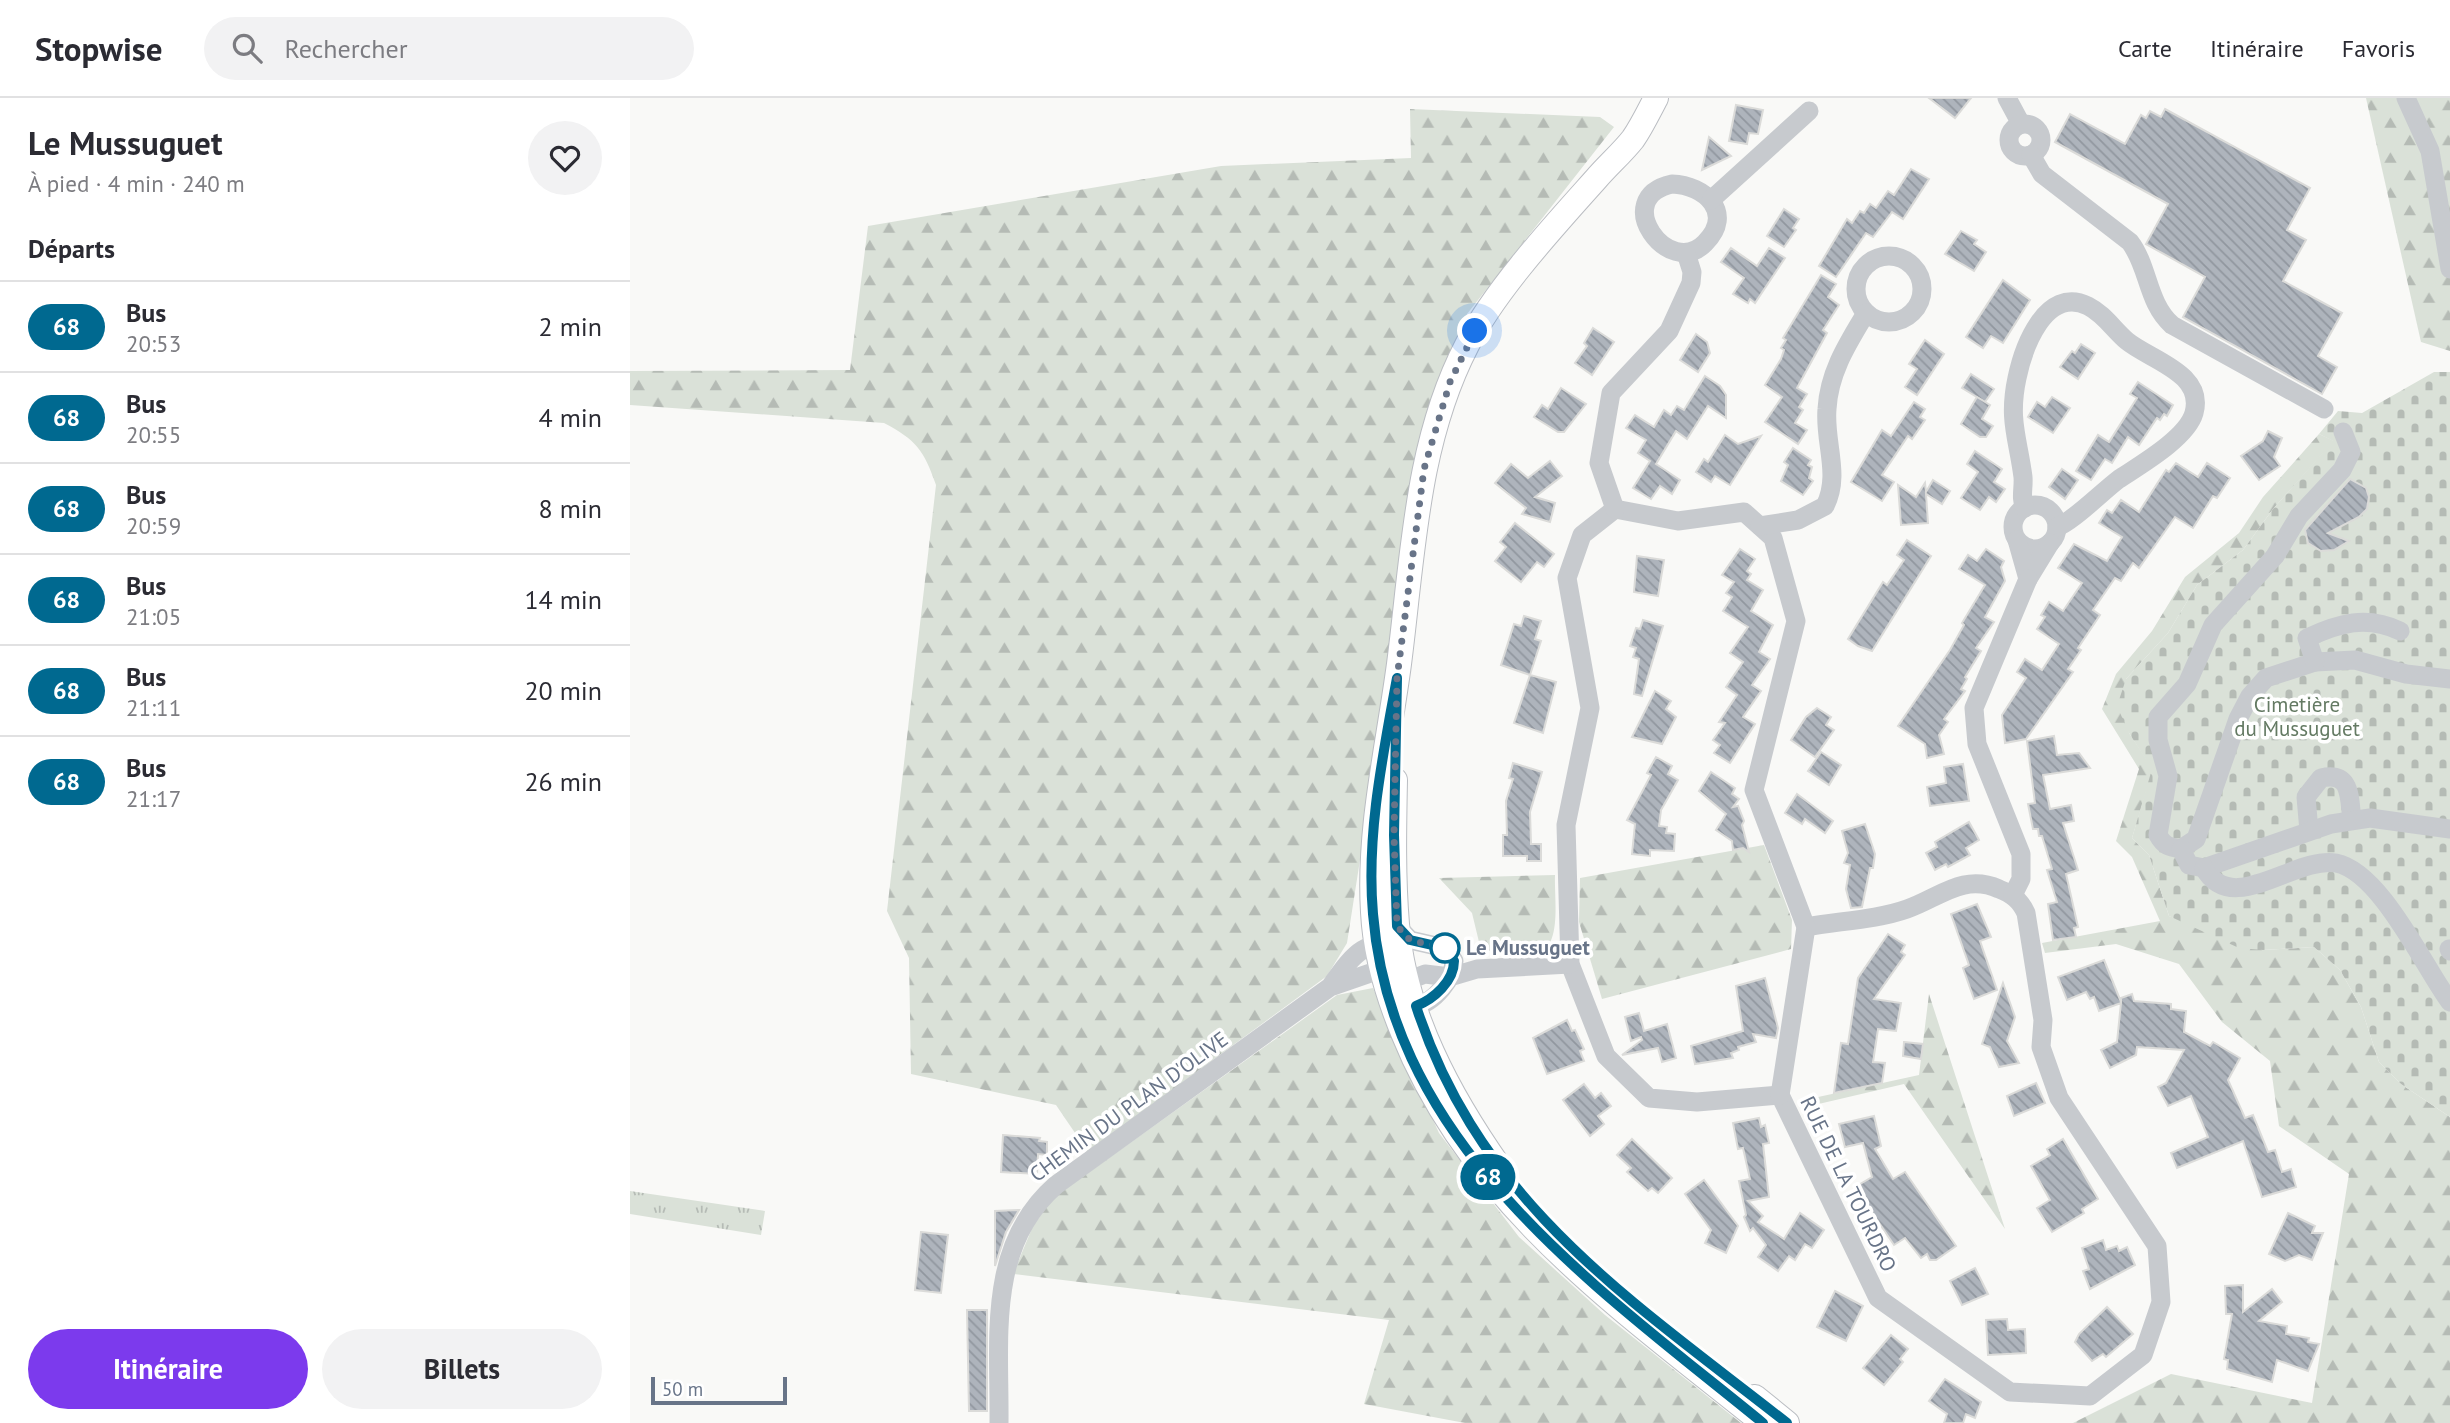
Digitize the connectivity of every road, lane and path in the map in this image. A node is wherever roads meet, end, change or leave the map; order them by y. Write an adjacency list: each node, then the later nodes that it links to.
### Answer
1 (1642, 98): 6 (main road)
2 (1656, 98): 6 (main road)
3 (2007, 98): 11 (street)
4 (2406, 98): 9 (street)
5 (1809, 111): 7 (street)
6 (1594, 181): 21 (main road)
7 (1711, 200): 8 (street); 8 (street)
8 (1686, 253): 14 (street)
9 (2450, 269)
10 (1866, 313): 15 (street)
11 (2324, 409)
12 (2343, 432): 26 (street)
13 (2025, 508): 16 (street); 16 (street); 17 (street)
14 (1615, 509): 15 (street); 33 (street, RUE DE LA TOURDRO)
15 (1766, 532): 30 (street)
16 (2054, 535): 17 (street); 18 (street)
17 (2017, 540): 18 (street)
18 (2028, 579): 28 (street)
19 (2400, 631): 20 (street)
20 (2315, 662): 22 (street); 26 (street)
21 (1397, 678): 29 (main road); 31 (main road)
22 (2450, 679)
23 (2352, 820): 24 (street); 25 (street); 25 (street)
24 (2450, 829)
25 (2309, 831): 27 (street)
26 (2181, 849): 27 (street)
27 (2204, 868): 39 (street)
28 (2013, 895): 30 (street); 41 (street, RUE DE LA TOURDRO)
29 (1397, 926): 32 (main road); 35 (street)
30 (1805, 927): 41 (street)
31 (1377, 944): 32 (street); 34 (main road); 37 (street, CHEMIN DU PLAN D'OLIVE)
32 (1402, 953): 34 (street, CHEMIN DU PLAN D'OLIVE); 36 (main road)
33 (1570, 964): 35 (street); 41 (street, RUE DE LA TOURDRO)
34 (1382, 969): 37 (street, CHEMIN DU PLAN D'OLIVE); 38 (main road)
35 (1450, 977): 36 (street); 40 (street)
36 (1407, 981): 38 (street); 40 (main road)
37 (1330, 987): 42 (street, CHEMIN DU PLAN D'OLIVE)
38 (1389, 999): 40 (street); 43 (main road)
39 (2450, 1002)
40 (1416, 1006): 44 (main road)
41 (1780, 1095)
42 (999, 1423)
43 (1763, 1423)
44 (1787, 1423)

